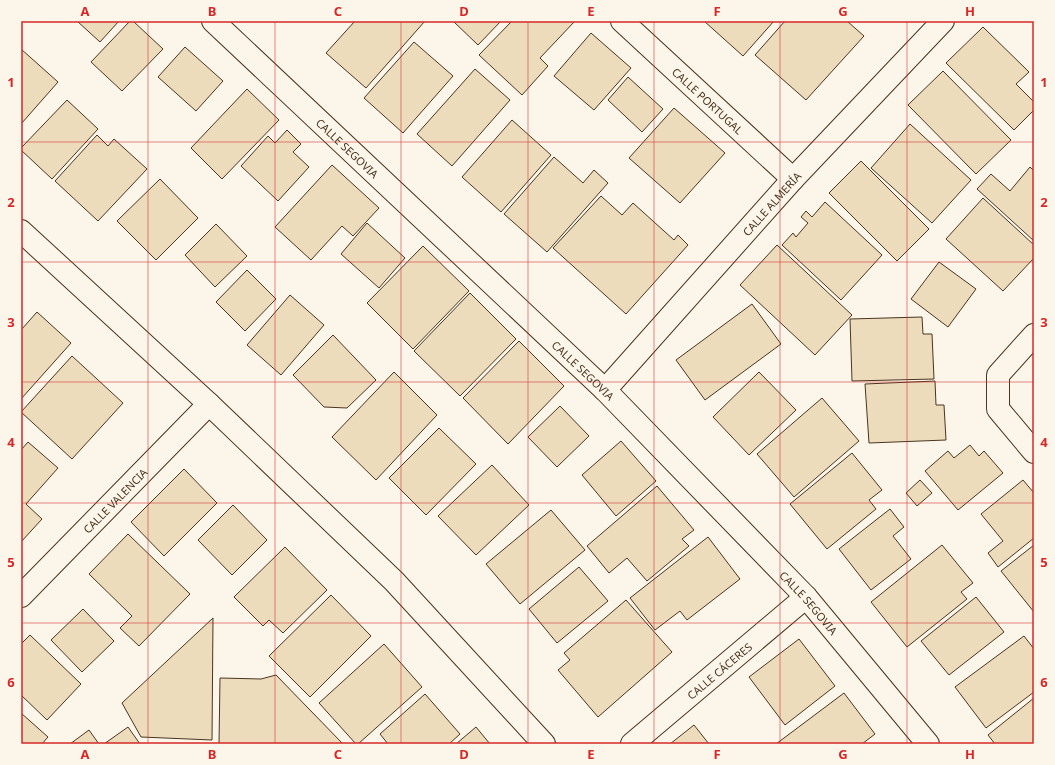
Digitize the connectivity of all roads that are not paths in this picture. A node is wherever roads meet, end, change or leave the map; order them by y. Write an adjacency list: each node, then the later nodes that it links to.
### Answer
1 (213, 21): 7 (street, CALLE SEGOVIA)
2 (622, 21): 4 (street, CALLE PORTUGAL)
3 (943, 21): 4 (street, CALLE ALMERÍA)
4 (793, 179): 7 (street, CALLE ALMERÍA)
5 (21, 230): 8 (street)
6 (1034, 335): 9 (street)
7 (605, 390): 11 (street, CALLE SEGOVIA)
8 (209, 404): 10 (street, CALLE VALENCIA); 12 (street)
9 (1034, 452)
10 (21, 596)
11 (806, 597): 13 (street, CALLE CÁCERES); 14 (street, CALLE SEGOVIA)
12 (544, 744)
13 (632, 744)
14 (928, 744)

